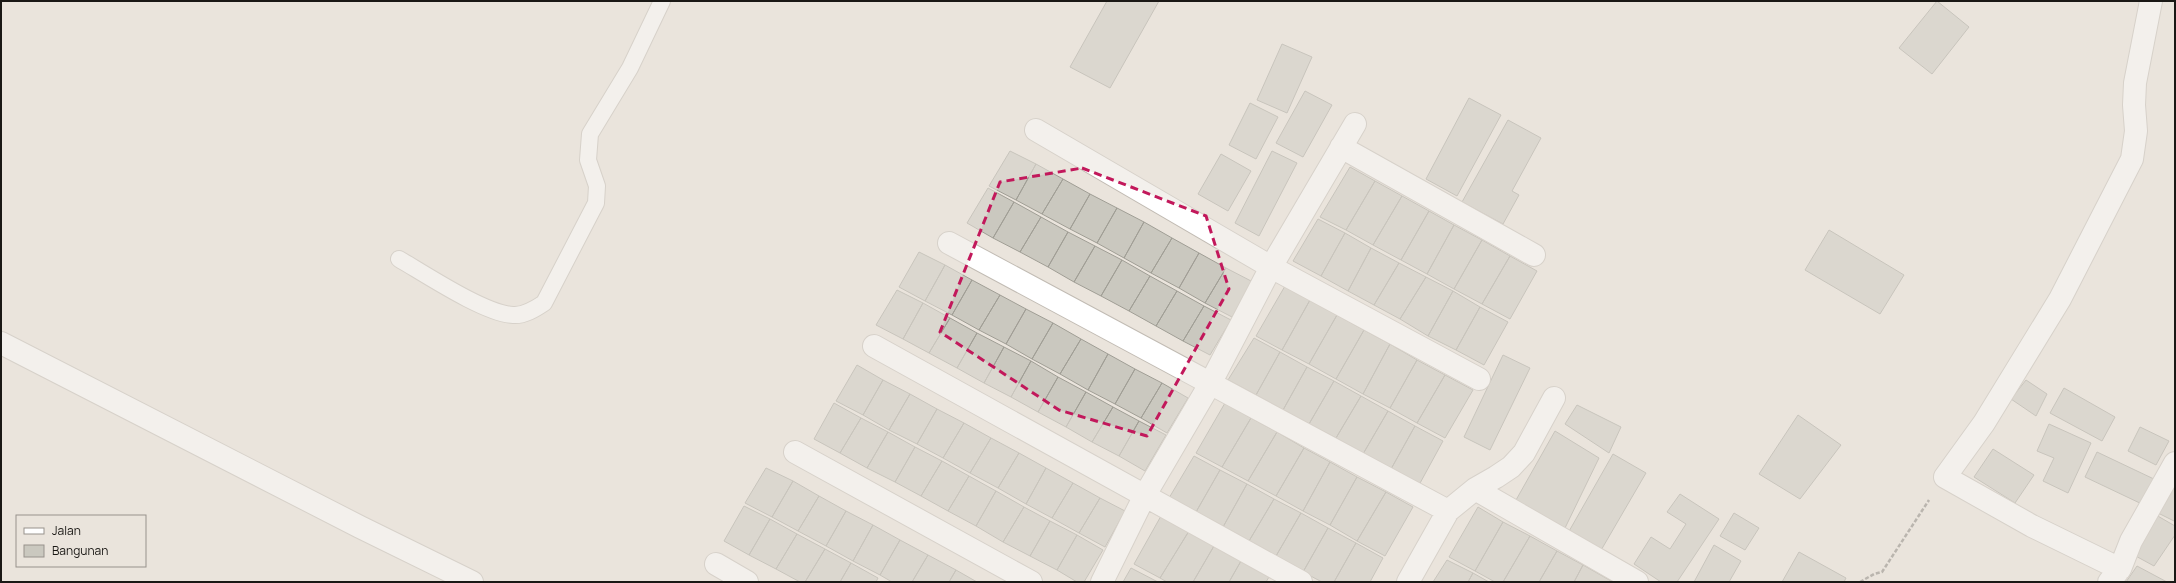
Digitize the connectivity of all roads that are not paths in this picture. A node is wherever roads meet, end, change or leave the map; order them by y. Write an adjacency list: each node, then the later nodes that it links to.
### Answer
1 (662, 1): 8 (lane)
2 (2151, 1): 21 (street)
3 (1354, 124): 5 (street)
4 (1036, 130): 9 (street)
5 (1341, 147): 7 (street); 9 (street)
6 (949, 243): 13 (street)
7 (1534, 254)
8 (399, 258)
9 (1271, 267): 12 (street); 13 (street)
10 (1, 343): 22 (street)
11 (874, 346): 18 (street)
12 (1478, 379)
13 (1210, 384): 18 (street); 19 (street)
14 (1554, 398): 17 (street)
15 (795, 452): 24 (street)
16 (2175, 463): 21 (street)
17 (1474, 489): 19 (street); 28 (street)
18 (1145, 495): 25 (street); 26 (street)
19 (1448, 511): 27 (street)
20 (716, 564): 23 (street)
21 (2115, 576)
22 (472, 582)
23 (747, 582)
24 (1031, 582)
25 (1102, 582)
26 (1301, 582)
27 (1408, 582)
28 (1637, 582)

